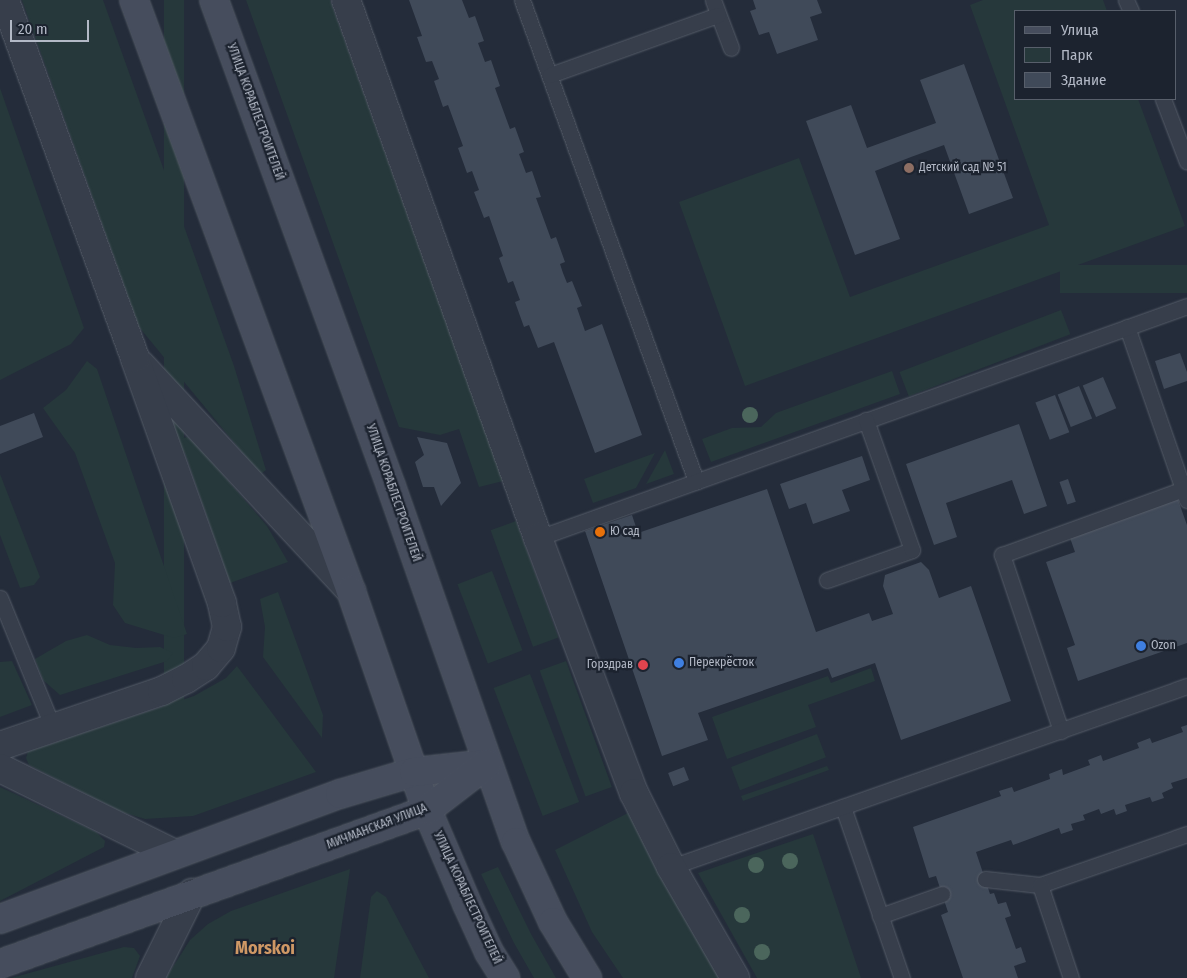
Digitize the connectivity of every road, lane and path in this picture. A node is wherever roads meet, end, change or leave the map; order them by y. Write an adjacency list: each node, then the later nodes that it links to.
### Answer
1 (5, 0): 14 (street)
2 (134, 0): 20 (main road, УЛИЦА КОРАБЛЕСТРОИТЕЛЕЙ)
3 (214, 0): 26 (main road, УЛИЦА КОРАБЛЕСТРОИТЕЛЕЙ)
4 (346, 0): 18 (street)
5 (522, 0): 9 (lane)
6 (713, 0): 7 (lane)
7 (718, 15): 8 (lane); 9 (lane)
8 (731, 48)
9 (550, 75): 16 (lane)
10 (1163, 100): 11 (lane)
11 (1187, 162)
12 (1187, 306): 13 (lane)
13 (1127, 327): 15 (lane); 17 (lane)
14 (135, 358): 20 (street); 23 (street)
15 (866, 420): 16 (lane); 19 (lane)
16 (696, 481): 18 (lane)
17 (1185, 494): 24 (lane)
18 (538, 538): 33 (street)
19 (827, 580)
20 (351, 591): 28 (main road, УЛИЦА КОРАБЛЕСТРОИТЕЛЕЙ)
21 (0, 598): 23 (lane)
22 (1187, 686): 24 (lane)
23 (53, 728): 25 (street)
24 (1061, 730): 29 (lane)
25 (0, 746)
26 (487, 764): 28 (main road); 30 (main road, МИЧМАНСКАЯ УЛИЦА); 45 (main road, УЛИЦА КОРАБЛЕСТРОИТЕЛЕЙ)
27 (0, 768): 32 (street)
28 (414, 772): 30 (main road, УЛИЦА КОРАБЛЕСТРОИТЕЛЕЙ); 32 (main road)
29 (843, 807): 33 (lane); 38 (lane)
30 (427, 810): 36 (main road, МИЧМАНСКАЯ УЛИЦА); 40 (main road, УЛИЦА КОРАБЛЕСТРОИТЕЛЕЙ)
31 (1187, 834): 35 (lane)
32 (175, 854): 39 (main road)
33 (672, 867): 46 (street)
34 (985, 879): 35 (lane)
35 (1040, 884): 48 (lane)
36 (192, 893): 41 (main road, МИЧМАНСКАЯ УЛИЦА); 42 (street)
37 (942, 894): 38 (lane)
38 (880, 916): 47 (lane)
39 (0, 919)
40 (489, 952): 43 (street); 44 (main road, УЛИЦА КОРАБЛЕСТРОИТЕЛЕЙ)
41 (0, 964)
42 (150, 978)
43 (497, 978)
44 (505, 978)
45 (587, 978)
46 (735, 978)
47 (902, 978)
48 (1071, 978)

